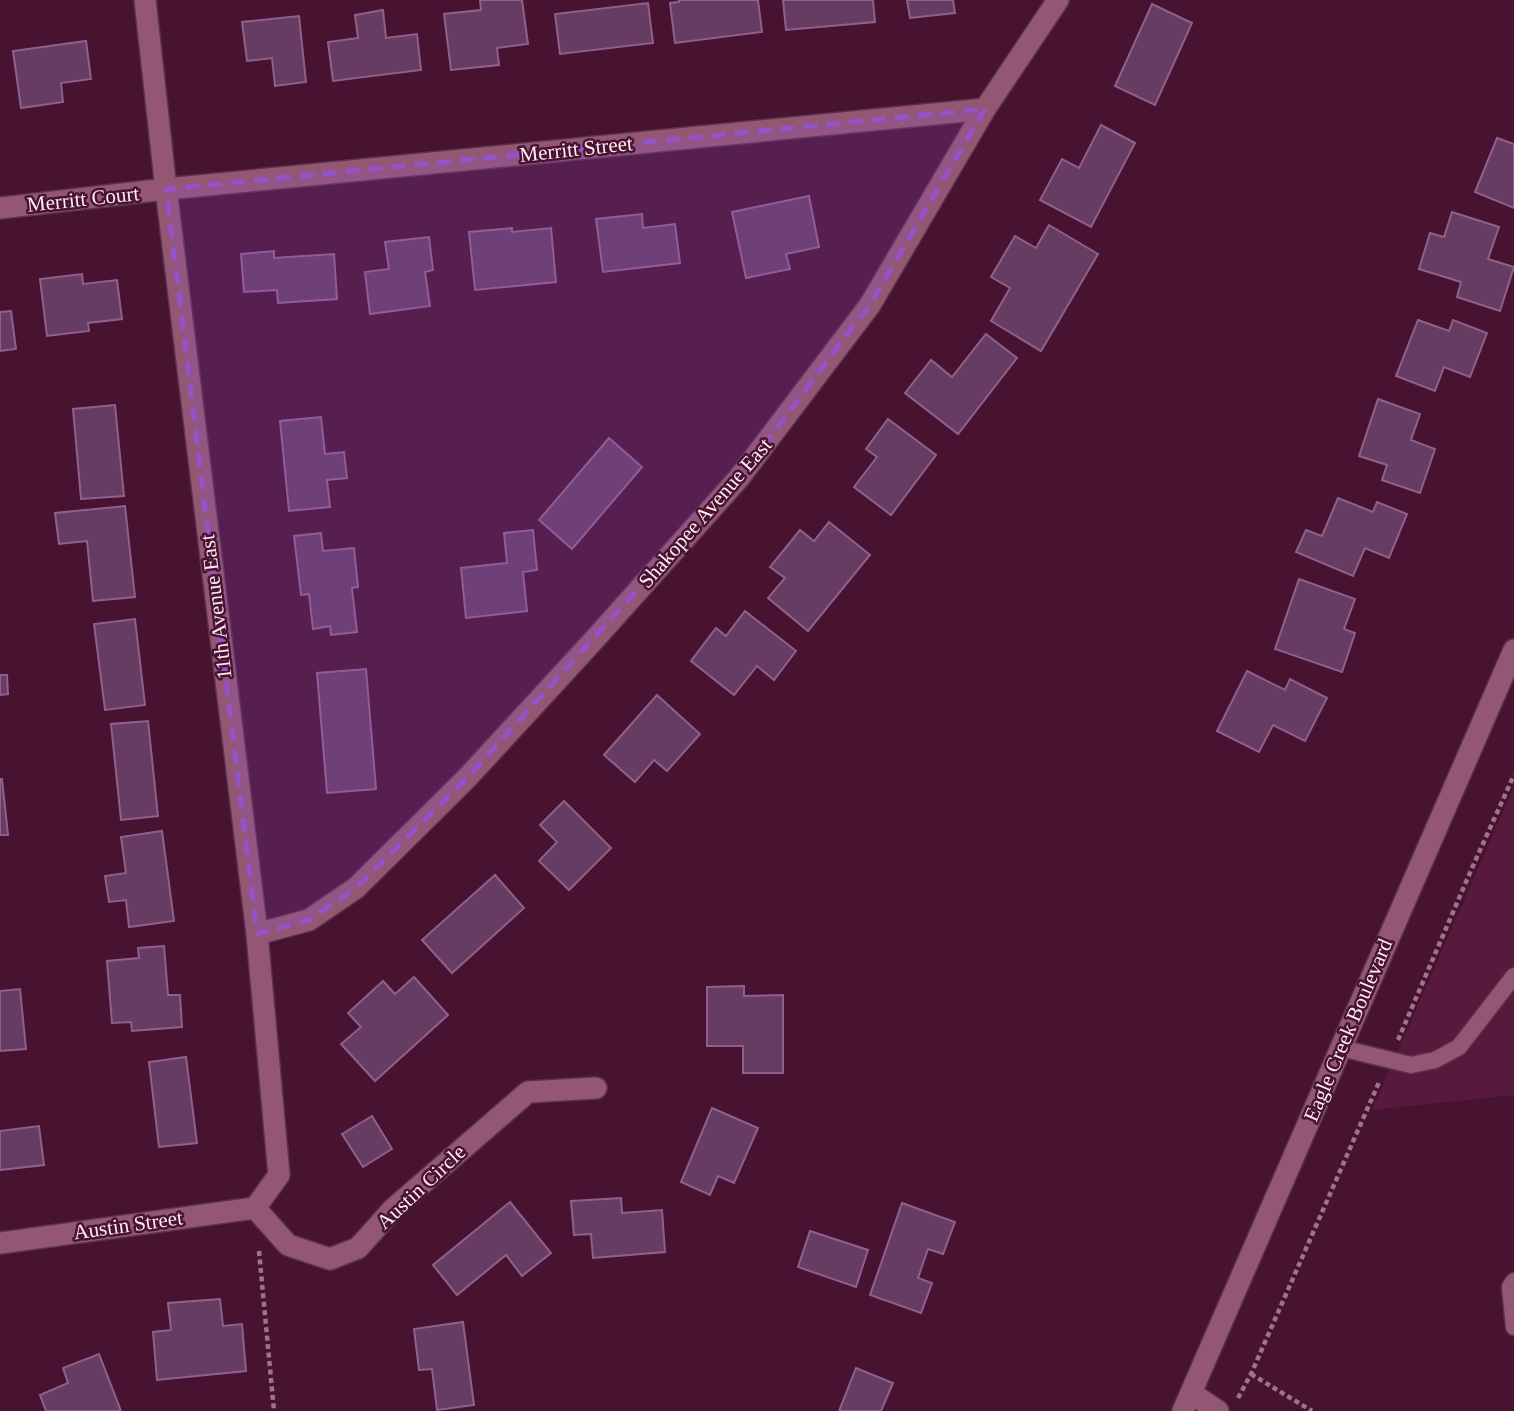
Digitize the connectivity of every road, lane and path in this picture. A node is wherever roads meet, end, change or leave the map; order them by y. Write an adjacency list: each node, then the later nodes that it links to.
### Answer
1 (145, 0): 4 (street, 11th Avenue East)
2 (1058, 0): 3 (street, Shakopee Avenue East)
3 (985, 109): 4 (street, Merritt Street); 8 (street, Shakopee Avenue East)
4 (166, 189): 5 (street, Merritt Court); 8 (street, 11th Avenue East)
5 (0, 208)
6 (1514, 650): 10 (street, Eagle Creek Boulevard)
7 (1514, 775): 11 (path)
8 (257, 934): 13 (street, 11th Avenue East)
9 (1514, 976): 11 (lane)
10 (1341, 1048): 11 (lane); 19 (street, Eagle Creek Boulevard)
11 (1389, 1060): 17 (path)
12 (596, 1088): 13 (street, Austin Circle)
13 (255, 1208): 14 (street, Austin Street); 20 (path)
14 (0, 1243)
15 (1514, 1281): 16 (lane)
16 (1514, 1327)
17 (1251, 1374): 18 (path); 22 (path)
18 (1238, 1399)
19 (1187, 1402): 21 (street)
20 (274, 1411)
21 (1218, 1411)
22 (1312, 1411)

